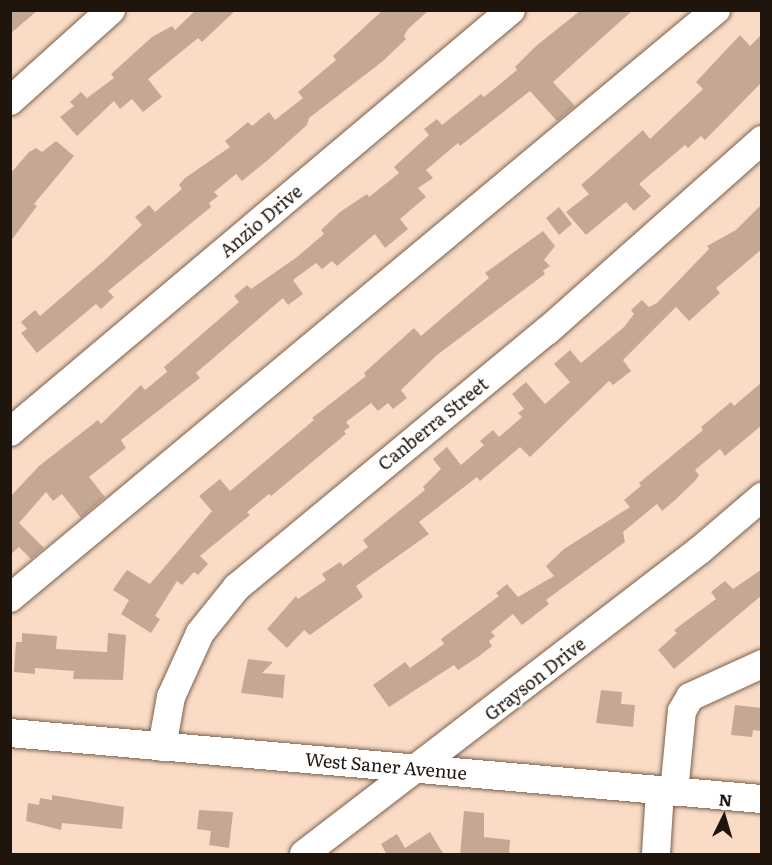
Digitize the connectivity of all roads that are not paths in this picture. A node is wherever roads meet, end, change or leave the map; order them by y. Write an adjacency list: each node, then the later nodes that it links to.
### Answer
1 (111, 10): 4 (street)
2 (511, 10): 6 (street, Anzio Drive)
3 (716, 10): 8 (street)
4 (10, 101)
5 (762, 140): 11 (street, Canberra Street)
6 (10, 432)
7 (762, 496): 12 (street, Grayson Drive)
8 (10, 598)
9 (762, 664): 13 (street)
10 (10, 733): 11 (street, West Saner Avenue)
11 (162, 747): 12 (street, West Saner Avenue)
12 (419, 769): 13 (street, West Saner Avenue); 15 (street, Grayson Drive)
13 (667, 791): 14 (street, West Saner Avenue); 16 (street)
14 (762, 799)
15 (304, 855)
16 (656, 855)

